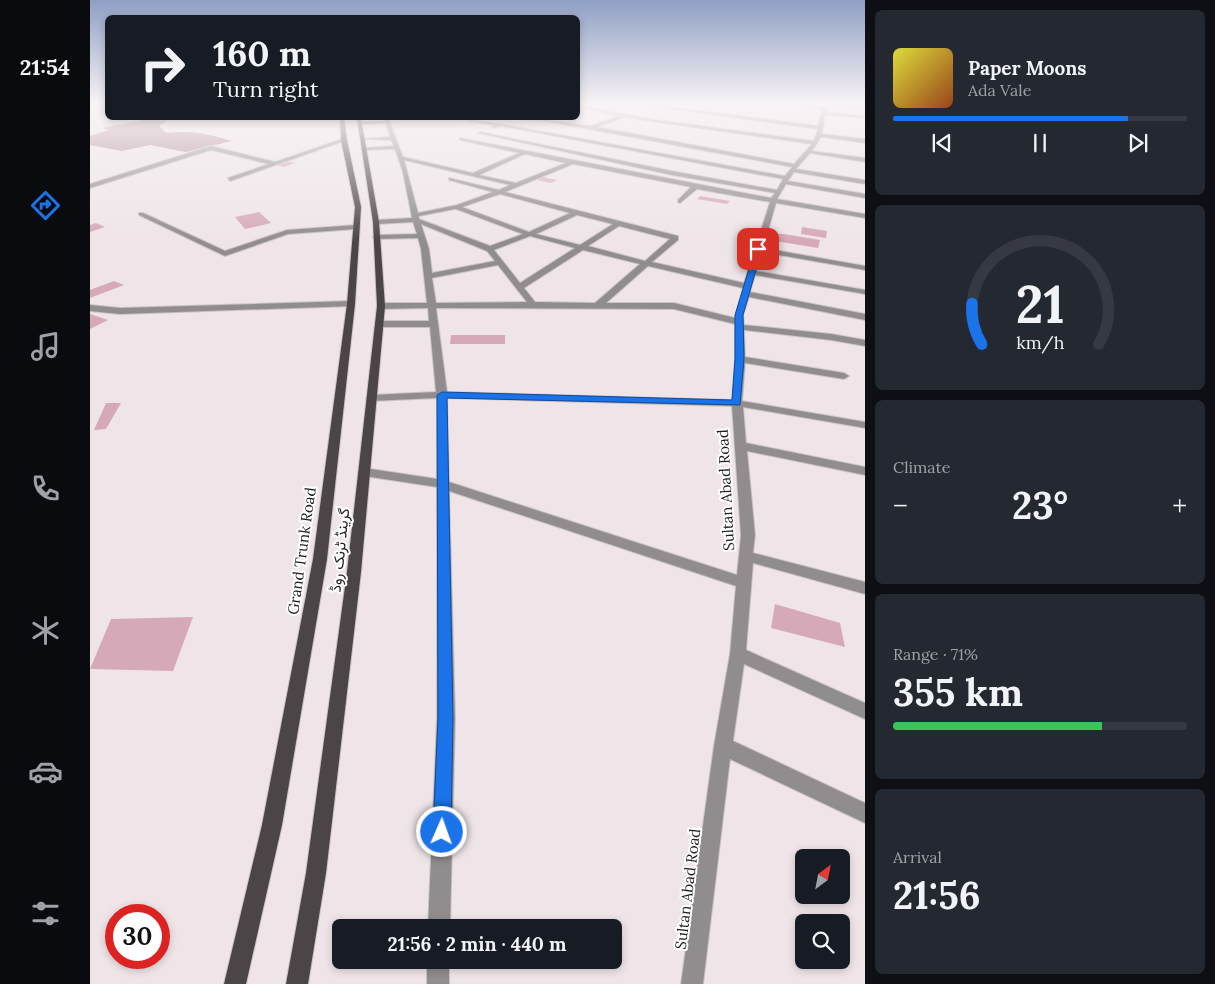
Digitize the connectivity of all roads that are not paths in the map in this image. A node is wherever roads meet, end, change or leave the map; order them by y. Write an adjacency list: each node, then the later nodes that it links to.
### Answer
1 (398, 148): 37 (street)
2 (208, 149): 28 (street)
3 (215, 149): 20 (street)
4 (316, 149): 20 (street)
5 (346, 149): 42 (main road, Grand Trunk Road)
6 (365, 149): 38 (main road, گرینڈ ٹرنک روڈ)
7 (401, 149): 22 (street)
8 (506, 149): 16 (street)
9 (535, 149): 16 (street)
10 (558, 149): 18 (street)
11 (625, 149): 17 (street)
12 (653, 149): 17 (street)
13 (685, 149): 25 (street)
14 (810, 149): 25 (street, Sultan Abad Road)
15 (840, 149): 19 (street)
16 (524, 153): 21 (street); 22 (street)
17 (646, 153): 25 (street)
18 (588, 155): 21 (street); 25 (street)
19 (865, 160)
20 (273, 163): 23 (street)
21 (570, 163): 27 (street); 29 (street)
22 (473, 175): 27 (street)
23 (230, 179)
24 (451, 179): 30 (street)
25 (785, 182): 26 (street); 29 (street); 31 (street); 36 (street); 45 (street, Sultan Abad Road)
26 (865, 182)
27 (516, 185): 30 (street)
28 (90, 186)
29 (695, 187): 32 (street)
30 (499, 192): 33 (street); 34 (street)
31 (865, 196)
32 (680, 201)
33 (458, 208): 37 (street); 40 (street)
34 (576, 213): 39 (street); 40 (street)
35 (141, 214): 42 (street)
36 (865, 216)
37 (416, 217): 38 (street); 41 (street); 44 (street)
38 (376, 222): 42 (main road, گرینڈ ٹرنک روڈ)
39 (618, 224): 43 (street); 47 (street)
40 (529, 234): 43 (street); 44 (street)
41 (421, 236): 42 (street); 50 (street)
42 (366, 237): 54 (main road, Grand Trunk Road); 56 (main road, گرینڈ ٹرنک روڈ)
43 (582, 247): 47 (street); 51 (street)
44 (490, 249): 46 (street)
45 (758, 249): 48 (street); 49 (street, Sultan Abad Road)
46 (500, 262): 50 (street); 51 (street)
47 (646, 264): 52 (street); 58 (street)
48 (865, 268)
49 (751, 272): 52 (street, Sultan Abad Road); 53 (street)
50 (428, 276): 57 (street)
51 (519, 287): 55 (street)
52 (746, 290): 60 (street); 63 (street, Sultan Abad Road)
53 (865, 292)
54 (351, 304): 59 (street); 84 (main road, Grand Trunk Road)
55 (533, 305): 57 (street); 58 (street)
56 (380, 306): 57 (street); 61 (main road, گرینڈ ٹرنک روڈ)
57 (431, 306): 62 (street)
58 (597, 306): 63 (street)
59 (90, 308)
60 (865, 317)
61 (379, 324): 62 (street); 68 (main road, گرینڈ ٹرنک روڈ)
62 (433, 324): 67 (street)
63 (739, 324): 64 (street); 65 (street, Sultan Abad Road)
64 (865, 343)
65 (740, 359): 66 (street); 69 (street, Sultan Abad Road)
66 (844, 376)
67 (442, 395): 68 (street); 69 (street); 74 (street)
68 (372, 398): 73 (main road, گرینڈ ٹرنک روڈ)
69 (737, 403): 70 (street); 71 (street, Sultan Abad Road)
70 (865, 425)
71 (741, 446): 72 (street); 75 (street, Sultan Abad Road)
72 (865, 471)
73 (364, 472): 74 (street); 85 (main road, گرینڈ ٹرنک روڈ)
74 (443, 484): 76 (street); 82 (street)
75 (746, 556): 76 (street, Sultan Abad Road); 77 (street)
76 (744, 583): 78 (street, Sultan Abad Road)
77 (865, 588)
78 (738, 654): 79 (street); 80 (street, Sultan Abad Road)
79 (865, 711)
80 (724, 746): 81 (street); 87 (street, Sultan Abad Road)
81 (865, 812)
82 (439, 919)
83 (438, 969): 86 (street)
84 (235, 984)
85 (298, 984)
86 (438, 984)
87 (692, 984)

